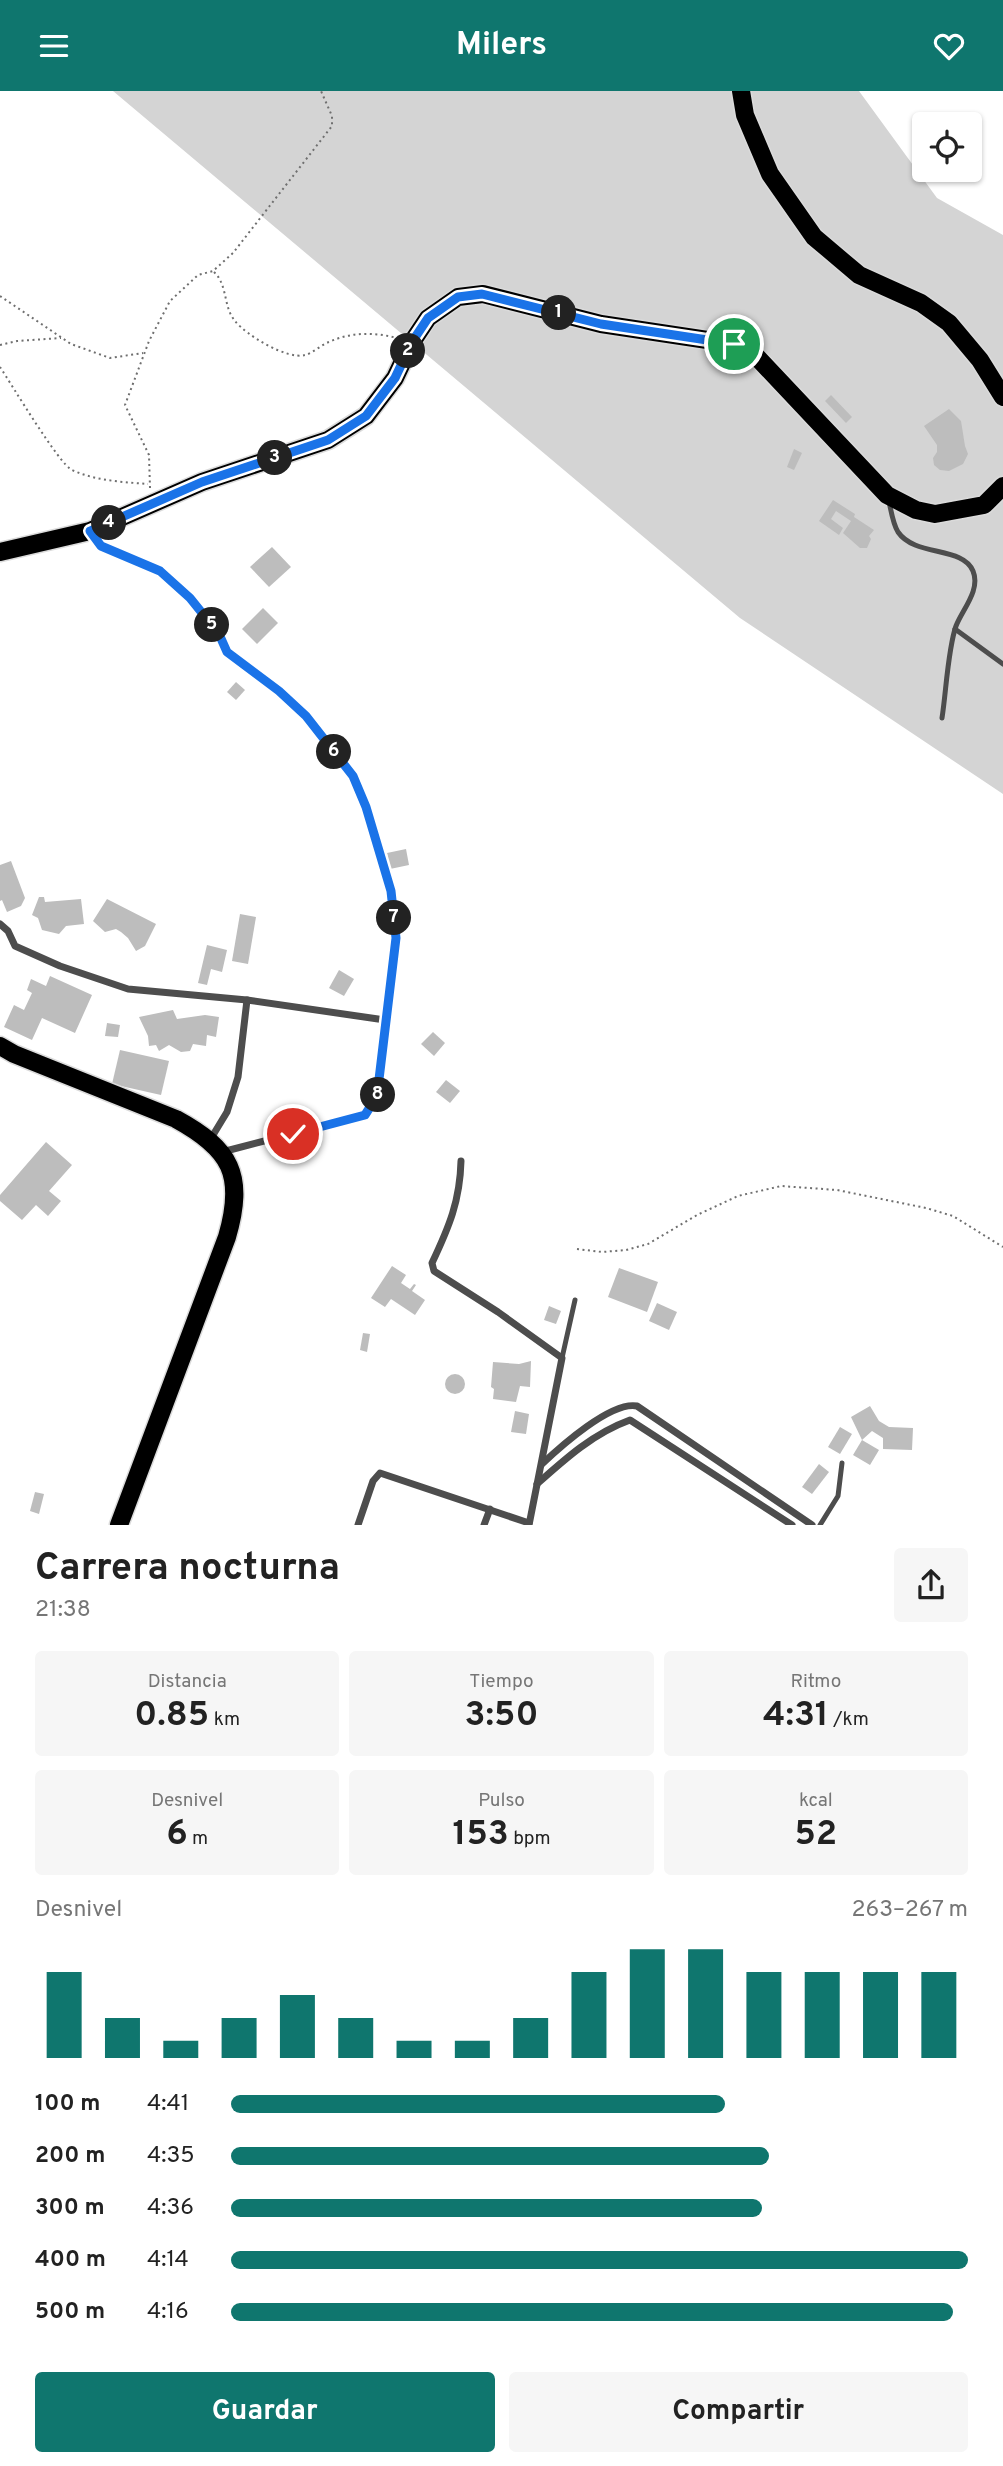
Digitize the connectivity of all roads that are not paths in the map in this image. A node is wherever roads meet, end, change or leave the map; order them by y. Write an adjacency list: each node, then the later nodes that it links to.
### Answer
1 (741, 91): 2 (main road)
2 (1003, 397)
3 (1003, 487): 4 (main road)
4 (887, 495): 5 (main road); 7 (lane)
5 (90, 531): 6 (main road); 12 (street)
6 (0, 552)
7 (955, 629): 8 (lane); 9 (lane)
8 (1003, 664)
9 (942, 718)
10 (0, 924): 11 (street)
11 (247, 1000): 12 (street); 14 (street)
12 (385, 1020): 14 (street)
13 (0, 1046): 14 (main road)
14 (216, 1146): 24 (main road)
15 (461, 1161): 17 (street)
16 (575, 1300): 17 (lane)
17 (562, 1358): 21 (street)
18 (603, 1416): 19 (street); 21 (street); 29 (street)
19 (607, 1428): 22 (street); 28 (street)
20 (842, 1462): 30 (lane)
21 (541, 1465): 22 (street)
22 (537, 1484): 27 (street)
23 (490, 1509): 25 (street); 26 (street); 27 (street)
24 (119, 1524)
25 (358, 1524)
26 (484, 1524)
27 (529, 1524)
28 (792, 1524)
29 (812, 1524)
30 (820, 1524)

